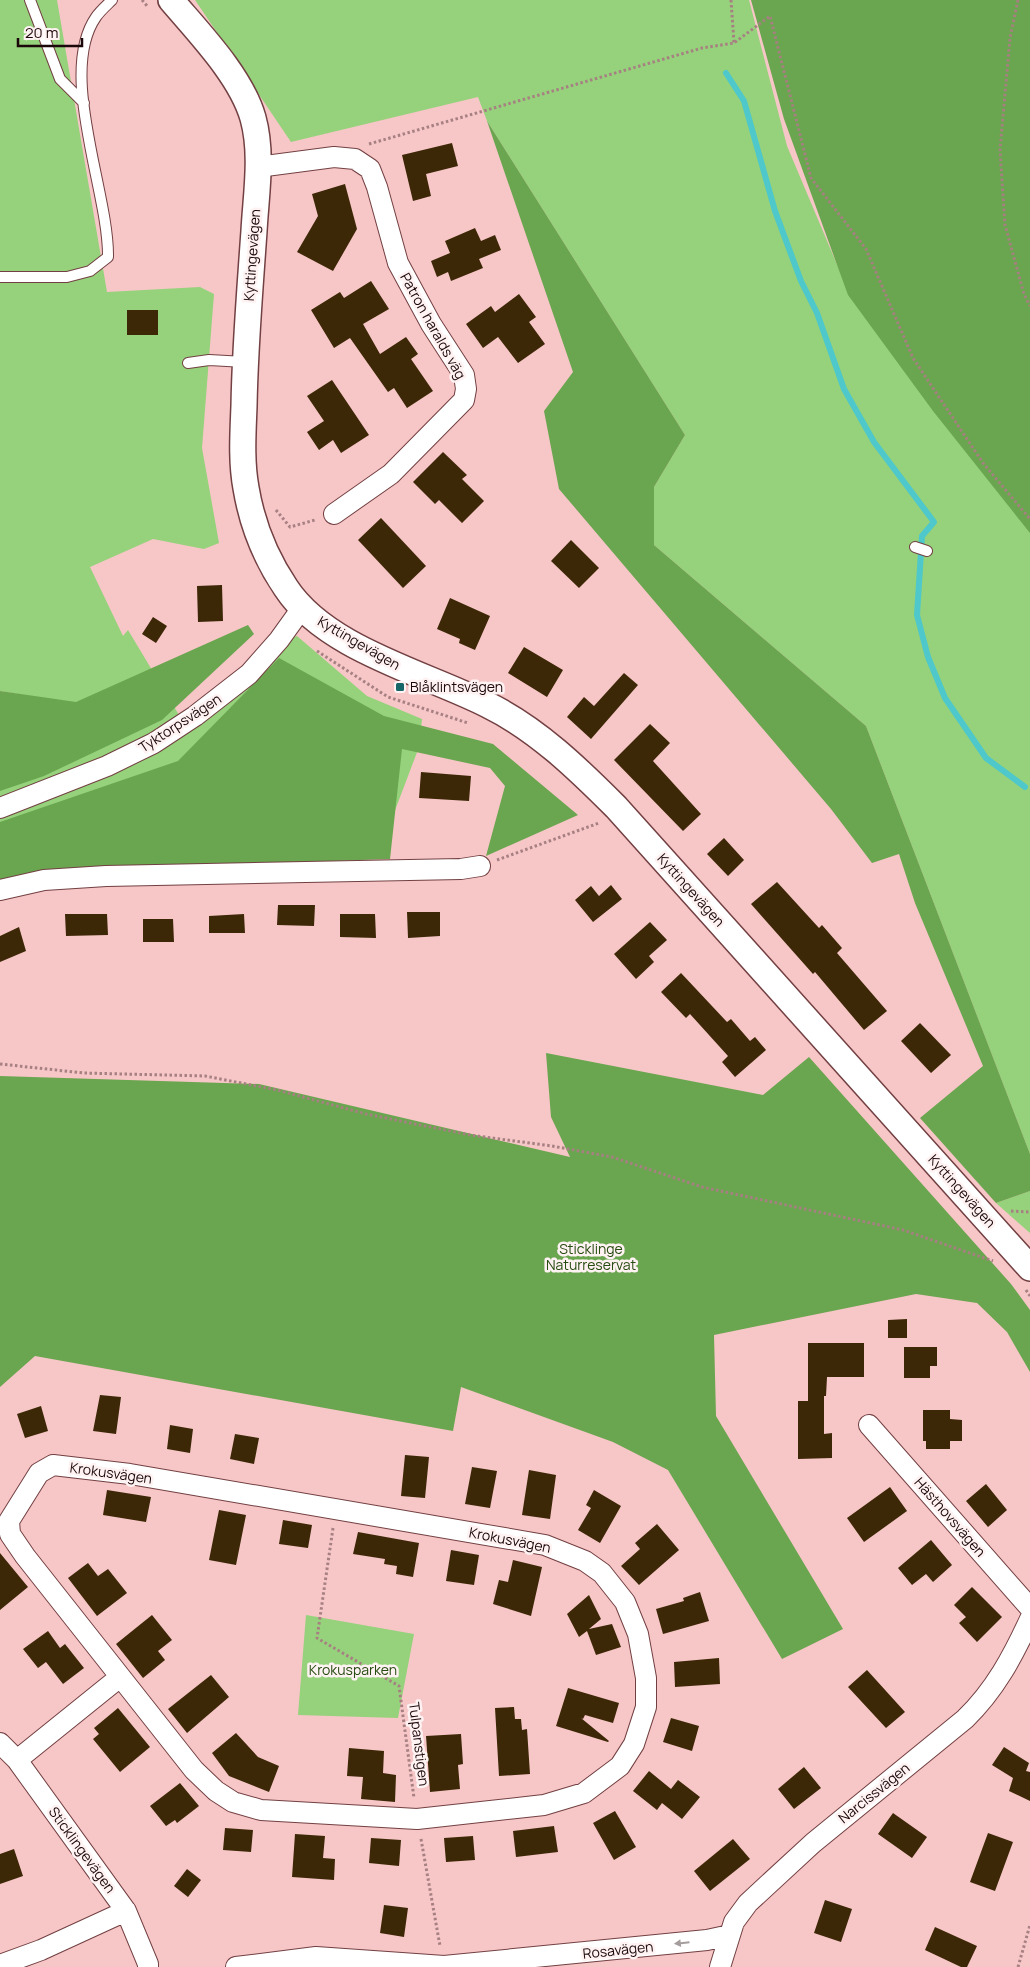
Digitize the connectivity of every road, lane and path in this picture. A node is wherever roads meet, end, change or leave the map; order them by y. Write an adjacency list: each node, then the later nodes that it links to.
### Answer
1 (30, 0): 8 (lane)
2 (112, 0): 8 (lane)
3 (142, 0): 6 (path)
4 (731, 0): 7 (path)
5 (1018, 0): 12 (path)
6 (162, 7): 10 (street, Kyttingevägen)
7 (734, 44): 9 (path); 17 (path)
8 (84, 103): 11 (lane)
9 (362, 146)
10 (258, 167): 13 (street, Kyttingevägen); 16 (street, Patron haralds väg)
11 (0, 277)
12 (1030, 306)
13 (245, 362): 14 (lane); 20 (street, Kyttingevägen)
14 (188, 363)
15 (272, 505): 16 (path)
16 (334, 514)
17 (1030, 519)
18 (915, 548): 19 (lane)
19 (927, 551)
20 (302, 608): 23 (street, Tyktorpsvägen); 29 (street, Kyttingevägen)
21 (315, 649): 22 (path)
22 (470, 724)
23 (0, 808)
24 (607, 820): 25 (path)
25 (480, 866): 26 (street)
26 (0, 890)
27 (0, 1064): 28 (path)
28 (999, 1263)
29 (1030, 1268)
30 (869, 1426): 32 (street, Hästhovsvägen)
31 (336, 1510): 34 (street, Krokusvägen); 37 (path, Tulpanstigen); 37 (street, Krokusvägen)
32 (1030, 1608)
33 (1030, 1619): 40 (street, Narcissvägen)
34 (120, 1677): 36 (street); 37 (street, Krokusvägen)
35 (0, 1743): 36 (street, Sticklingevägen)
36 (16, 1760): 38 (street, Sticklingevägen)
37 (417, 1819): 43 (path, Tulpanstigen)
38 (126, 1911): 41 (street); 42 (street, Sticklingevägen)
39 (1030, 1925): 46 (path)
40 (730, 1935): 43 (street, Rosavägen, one-way to 43); 45 (street, Narcissvägen)
41 (0, 1965)
42 (151, 1966)
43 (444, 1966): 44 (street, Rosavägen)
44 (236, 1967)
45 (720, 1967)
46 (1018, 1967)

